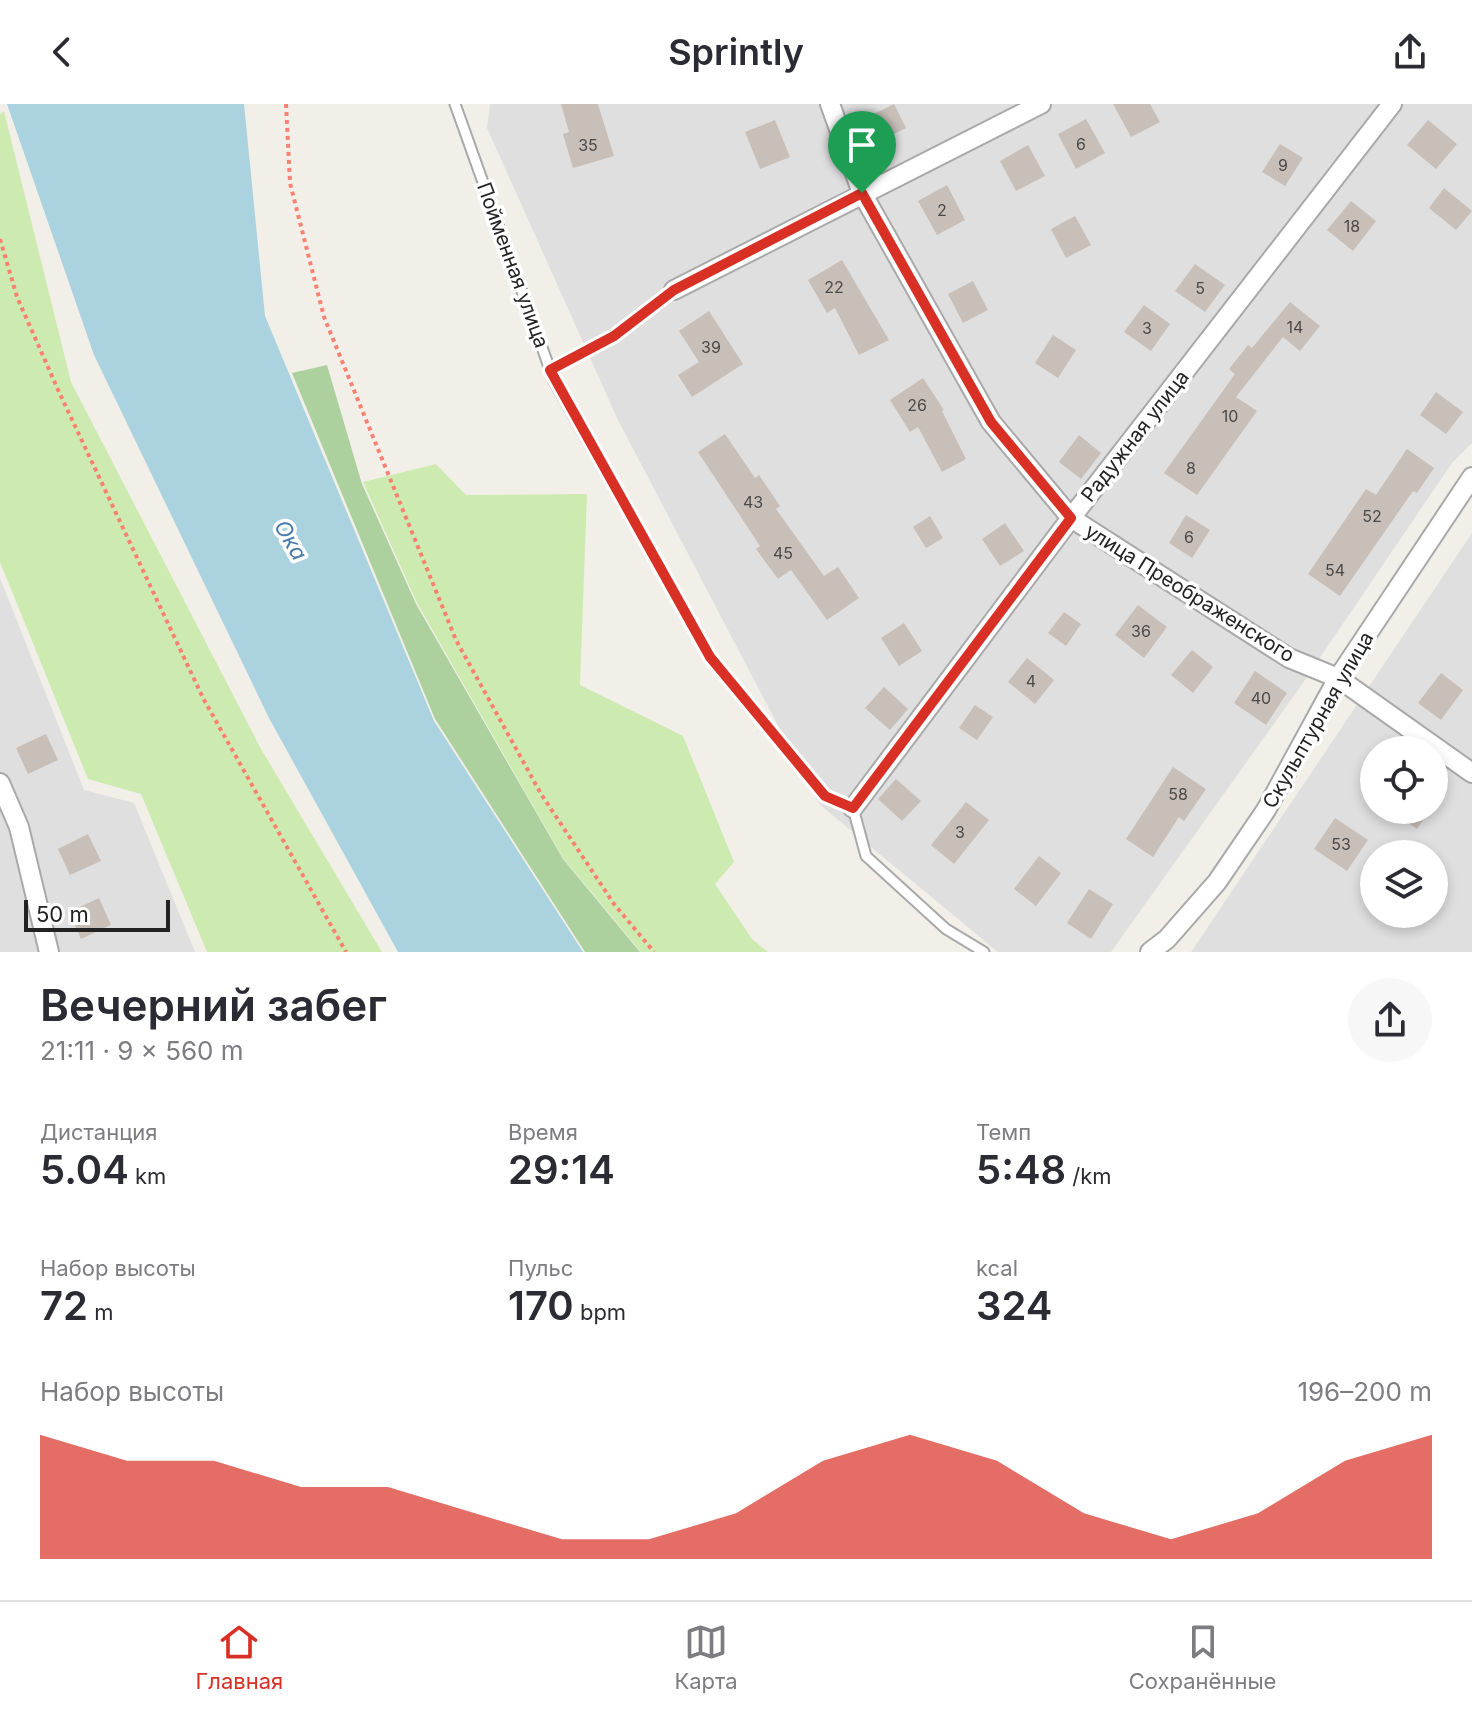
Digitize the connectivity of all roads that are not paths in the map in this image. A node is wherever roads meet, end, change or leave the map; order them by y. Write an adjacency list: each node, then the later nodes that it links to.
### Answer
1 (455, 104): 12 (lane, Пойменная улица)
2 (830, 104): 5 (street, улица Преображенского)
3 (1041, 104): 5 (street)
4 (1392, 104): 8 (street, Радужная улица)
5 (862, 193): 6 (street); 8 (street, улица Преображенского)
6 (674, 290)
7 (1472, 477): 9 (street, Скульптурная улица)
8 (1071, 518): 9 (street, улица Преображенского); 12 (street, Радужная улица)
9 (1338, 678): 10 (street, улица Преображенского); 15 (street, Скульптурная улица)
10 (1472, 773)
11 (0, 783): 13 (street)
12 (853, 808): 14 (lane)
13 (49, 952)
14 (984, 952)
15 (1150, 952)

